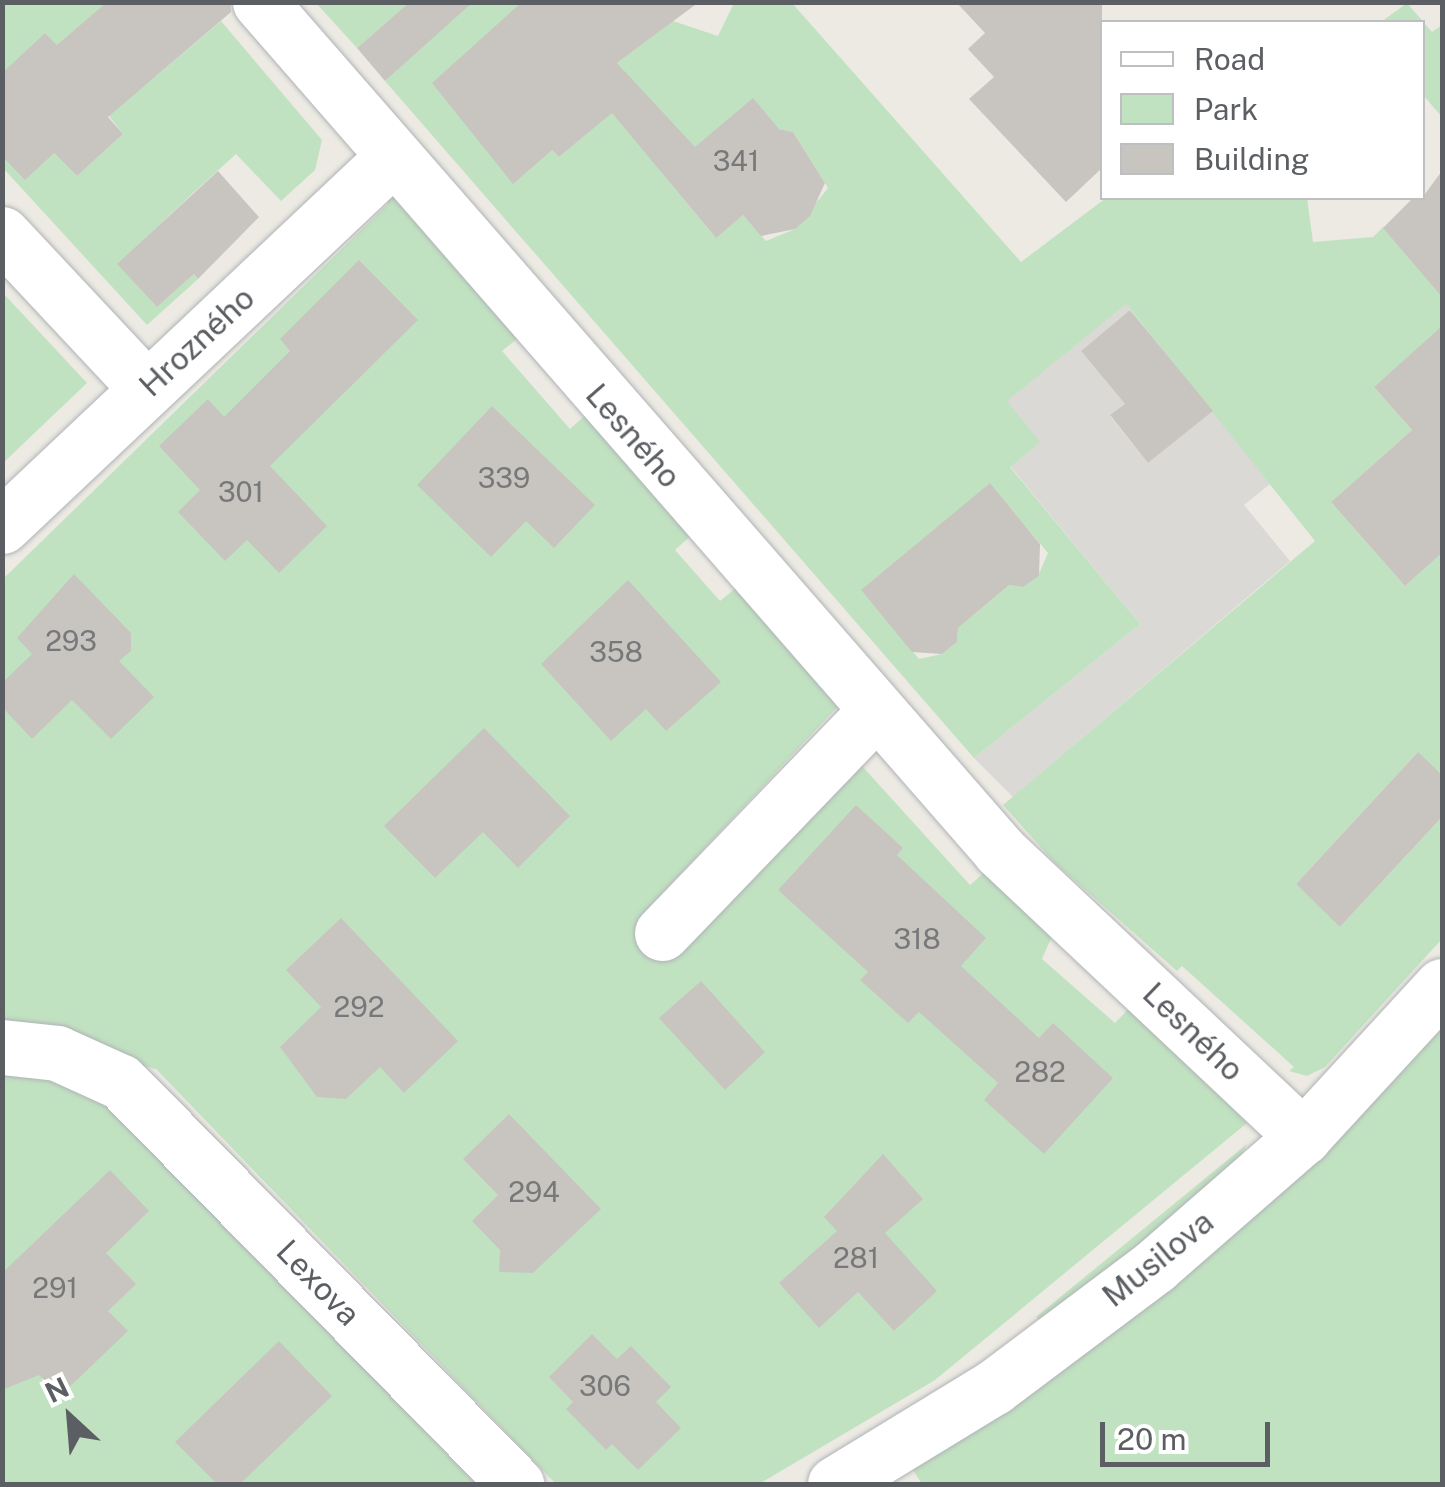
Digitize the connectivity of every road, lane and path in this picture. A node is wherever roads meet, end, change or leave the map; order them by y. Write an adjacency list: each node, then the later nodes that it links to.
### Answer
1 (260, 2): 2 (street, Lesného)
2 (392, 158): 4 (street, Hrozného); 6 (street, Lesného)
3 (2, 234): 4 (street)
4 (147, 389): 5 (street, Hrozného)
5 (2, 526)
6 (874, 713): 7 (street); 10 (street, Lesného)
7 (662, 933)
8 (1442, 986): 10 (street, Musilova)
9 (2, 1047): 11 (street, Lexova)
10 (1303, 1137): 12 (street, Musilova)
11 (516, 1484)
12 (835, 1484)

